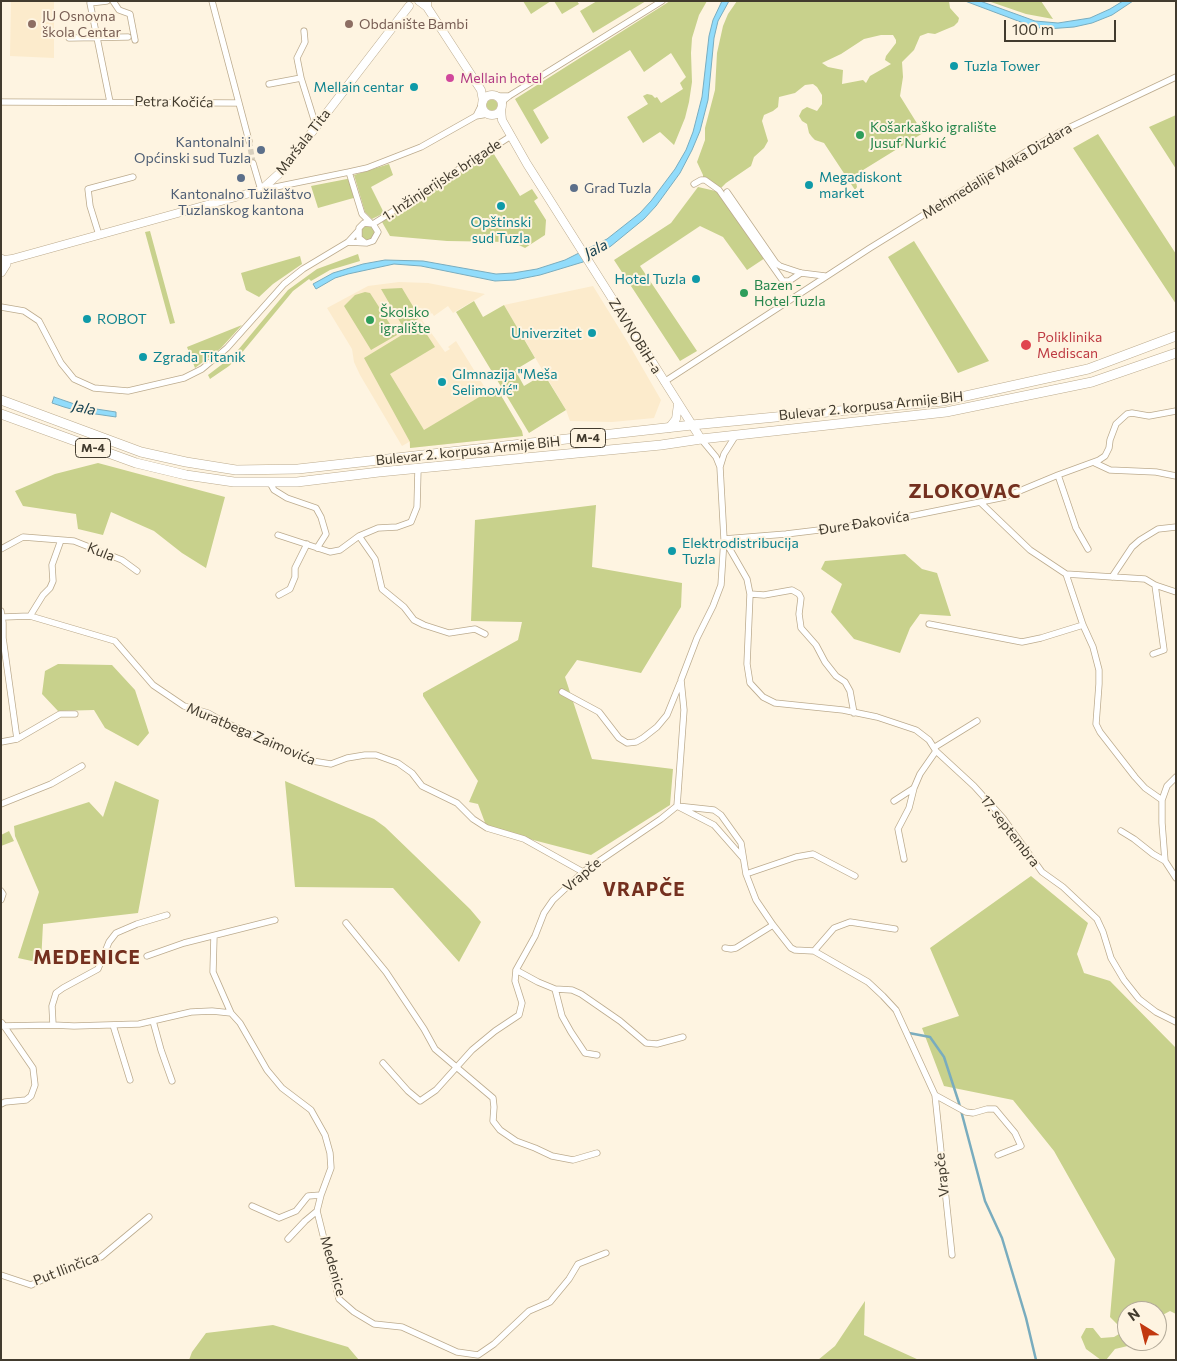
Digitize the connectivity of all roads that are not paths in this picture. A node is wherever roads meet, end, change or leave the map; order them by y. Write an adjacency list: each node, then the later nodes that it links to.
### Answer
1 (107, 1): 10 (street)
2 (113, 1): 12 (street)
3 (212, 1): 21 (street)
4 (418, 1): 6 (street); 7 (street)
5 (662, 1): 18 (street)
6 (409, 4): 27 (street, Maršala Tita)
7 (427, 4): 16 (street)
8 (304, 31): 14 (street)
9 (70, 38): 10 (street)
10 (97, 38): 11 (street); 20 (street)
11 (128, 38)
12 (135, 40)
13 (1176, 77): 44 (street, Mehmedalije Maka Dizdara)
14 (301, 78): 15 (street); 27 (street)
15 (269, 84)
16 (481, 90): 17 (street); 22 (street)
17 (494, 96): 18 (street); 22 (street); 23 (street)
18 (509, 96): 23 (street)
19 (1, 102): 20 (street, Petra Kočića)
20 (110, 102): 21 (street, Petra Kočića)
21 (239, 103): 29 (street)
22 (482, 103): 24 (street); 25 (street)
23 (501, 108): 24 (street); 26 (street)
24 (489, 115): 25 (street); 26 (street)
25 (476, 116): 31 (street)
26 (502, 120): 28 (street)
27 (316, 126): 34 (street, Maršala Tita)
28 (511, 136): 37 (street, 1. Inžinjerijske brigade); 48 (street, ZAVNOBiH-a)
29 (249, 141)
30 (254, 163): 34 (street)
31 (349, 172): 34 (street); 36 (street)
32 (134, 177): 39 (street)
33 (694, 184): 43 (street)
34 (261, 190): 39 (street, Maršala Tita)
35 (727, 192): 43 (street)
36 (362, 214): 37 (street, 1. Inžinjerijske brigade); 38 (street, 1. Inžinjerijske brigade)
37 (372, 223): 38 (street); 41 (street)
38 (358, 229): 40 (street); 41 (street)
39 (99, 235): 42 (street, Maršala Tita)
40 (348, 242): 41 (street); 45 (street)
41 (364, 242)
42 (4, 261)
43 (801, 273): 44 (street)
44 (825, 276): 48 (street, Mehmedalije Maka Dizdara)
45 (1, 307)
46 (1176, 336): 53 (main road, Bulevar 2. korpusa Armije BiH / M-4)
47 (1176, 354): 55 (main road, Bulevar 2. korpusa Armije BiH / M-4)
48 (664, 382): 50 (street, ZAVNOBiH-a)
49 (1, 400): 54 (main road, Bulevar 2. korpusa Armije BiH / M-4)
50 (678, 404): 53 (street); 54 (street)
51 (1176, 412): 57 (street)
52 (1, 414): 62 (main road, Bulevar 2. korpusa Armije BiH / M-4)
53 (692, 425): 54 (main road, Bulevar 2. korpusa Armije BiH / M-4); 56 (street)
54 (669, 428)
55 (736, 435): 56 (main road, Bulevar 2. korpusa Armije BiH / M-4); 58 (street)
56 (702, 438): 58 (street, 17. septembra); 59 (main road, Bulevar 2. korpusa Armije BiH / M-4)
57 (1094, 463): 60 (street, Đure Đakovića); 61 (street)
58 (720, 467): 67 (street, 17. septembra)
59 (418, 469): 62 (main road, Bulevar 2. korpusa Armije BiH / M-4); 66 (street, Bulevar 2. korpusa Armije BiH)
60 (1058, 475): 63 (street, Đure Đakovića); 71 (street)
61 (1176, 476)
62 (270, 483): 70 (street)
63 (981, 503): 67 (street, Đure Đakovića); 74 (street)
64 (1176, 527): 75 (street)
65 (278, 535): 69 (street, Bulevar 2. korpusa Armije BiH)
66 (359, 536): 70 (street, Bulevar 2. korpusa Armije BiH); 84 (street)
67 (724, 538): 78 (street, 17. septembra); 86 (street)
68 (61, 540): 72 (street, Kula); 73 (street, Kula); 81 (street)
69 (307, 544): 70 (street, Bulevar 2. korpusa Armije BiH); 79 (street)
70 (317, 548)
71 (1088, 549)
72 (1, 550)
73 (137, 571)
74 (1066, 574): 75 (street); 83 (street)
75 (1112, 577): 76 (street)
76 (1155, 585): 77 (street); 85 (street)
77 (1176, 592)
78 (750, 594): 88 (street); 88 (street, 17. septembra)
79 (279, 595)
80 (2, 614): 81 (street, Muratbega Zaimovića); 91 (street)
81 (30, 616): 105 (street, Muratbega Zaimovića)
82 (930, 624): 83 (street)
83 (1083, 625): 97 (street)
84 (485, 634)
85 (1153, 654)
86 (681, 680): 87 (street); 100 (street)
87 (562, 692)
88 (854, 712): 93 (street, 17. septembra)
89 (75, 714): 91 (street)
90 (977, 721): 93 (street)
91 (17, 739): 92 (street)
92 (1, 742)
93 (936, 749): 96 (street); 124 (street, 17. septembra)
94 (82, 766): 99 (street)
95 (1176, 777): 97 (street)
96 (914, 788): 98 (street); 103 (street)
97 (1162, 800): 104 (street)
98 (894, 801)
99 (1, 804)
100 (677, 806): 102 (street); 102 (street, Vrapče); 105 (street, Vrapče)
101 (1121, 831): 104 (street)
102 (743, 858): 106 (street, Vrapče)
103 (904, 859)
104 (1165, 861): 108 (street)
105 (583, 872): 120 (street, Vrapče)
106 (746, 874): 107 (street); 114 (street, Vrapče)
107 (855, 876)
108 (1176, 878)
109 (1, 891): 110 (street)
110 (1, 900)
111 (167, 915): 126 (street)
112 (274, 920): 116 (street)
113 (346, 924): 131 (street)
114 (773, 925): 117 (street); 118 (street, Vrapče)
115 (895, 929): 118 (street)
116 (214, 936): 119 (street); 122 (street, Medenice)
117 (725, 948)
118 (814, 950): 134 (street, Vrapče)
119 (147, 956)
120 (516, 970): 121 (street); 131 (street)
121 (555, 989): 128 (street); 129 (street)
122 (231, 1013): 123 (street); 138 (street, Medenice)
123 (153, 1021): 127 (street); 133 (street)
124 (1176, 1022)
125 (2, 1024): 126 (street); 135 (street)
126 (52, 1025): 127 (street)
127 (112, 1025): 132 (street)
128 (683, 1037)
129 (597, 1055)
130 (383, 1063): 131 (street)
131 (456, 1066): 136 (street)
132 (130, 1080)
133 (172, 1081)
134 (935, 1095): 137 (street); 144 (street, Vrapče)
135 (1, 1104)
136 (597, 1153)
137 (998, 1155)
138 (321, 1195): 139 (street); 140 (street, Medenice)
139 (252, 1206)
140 (317, 1211): 142 (street); 143 (street, Medenice)
141 (149, 1217): 145 (street, Put Ilinčica)
142 (288, 1239)
143 (606, 1253)
144 (952, 1255)
145 (1, 1275)

